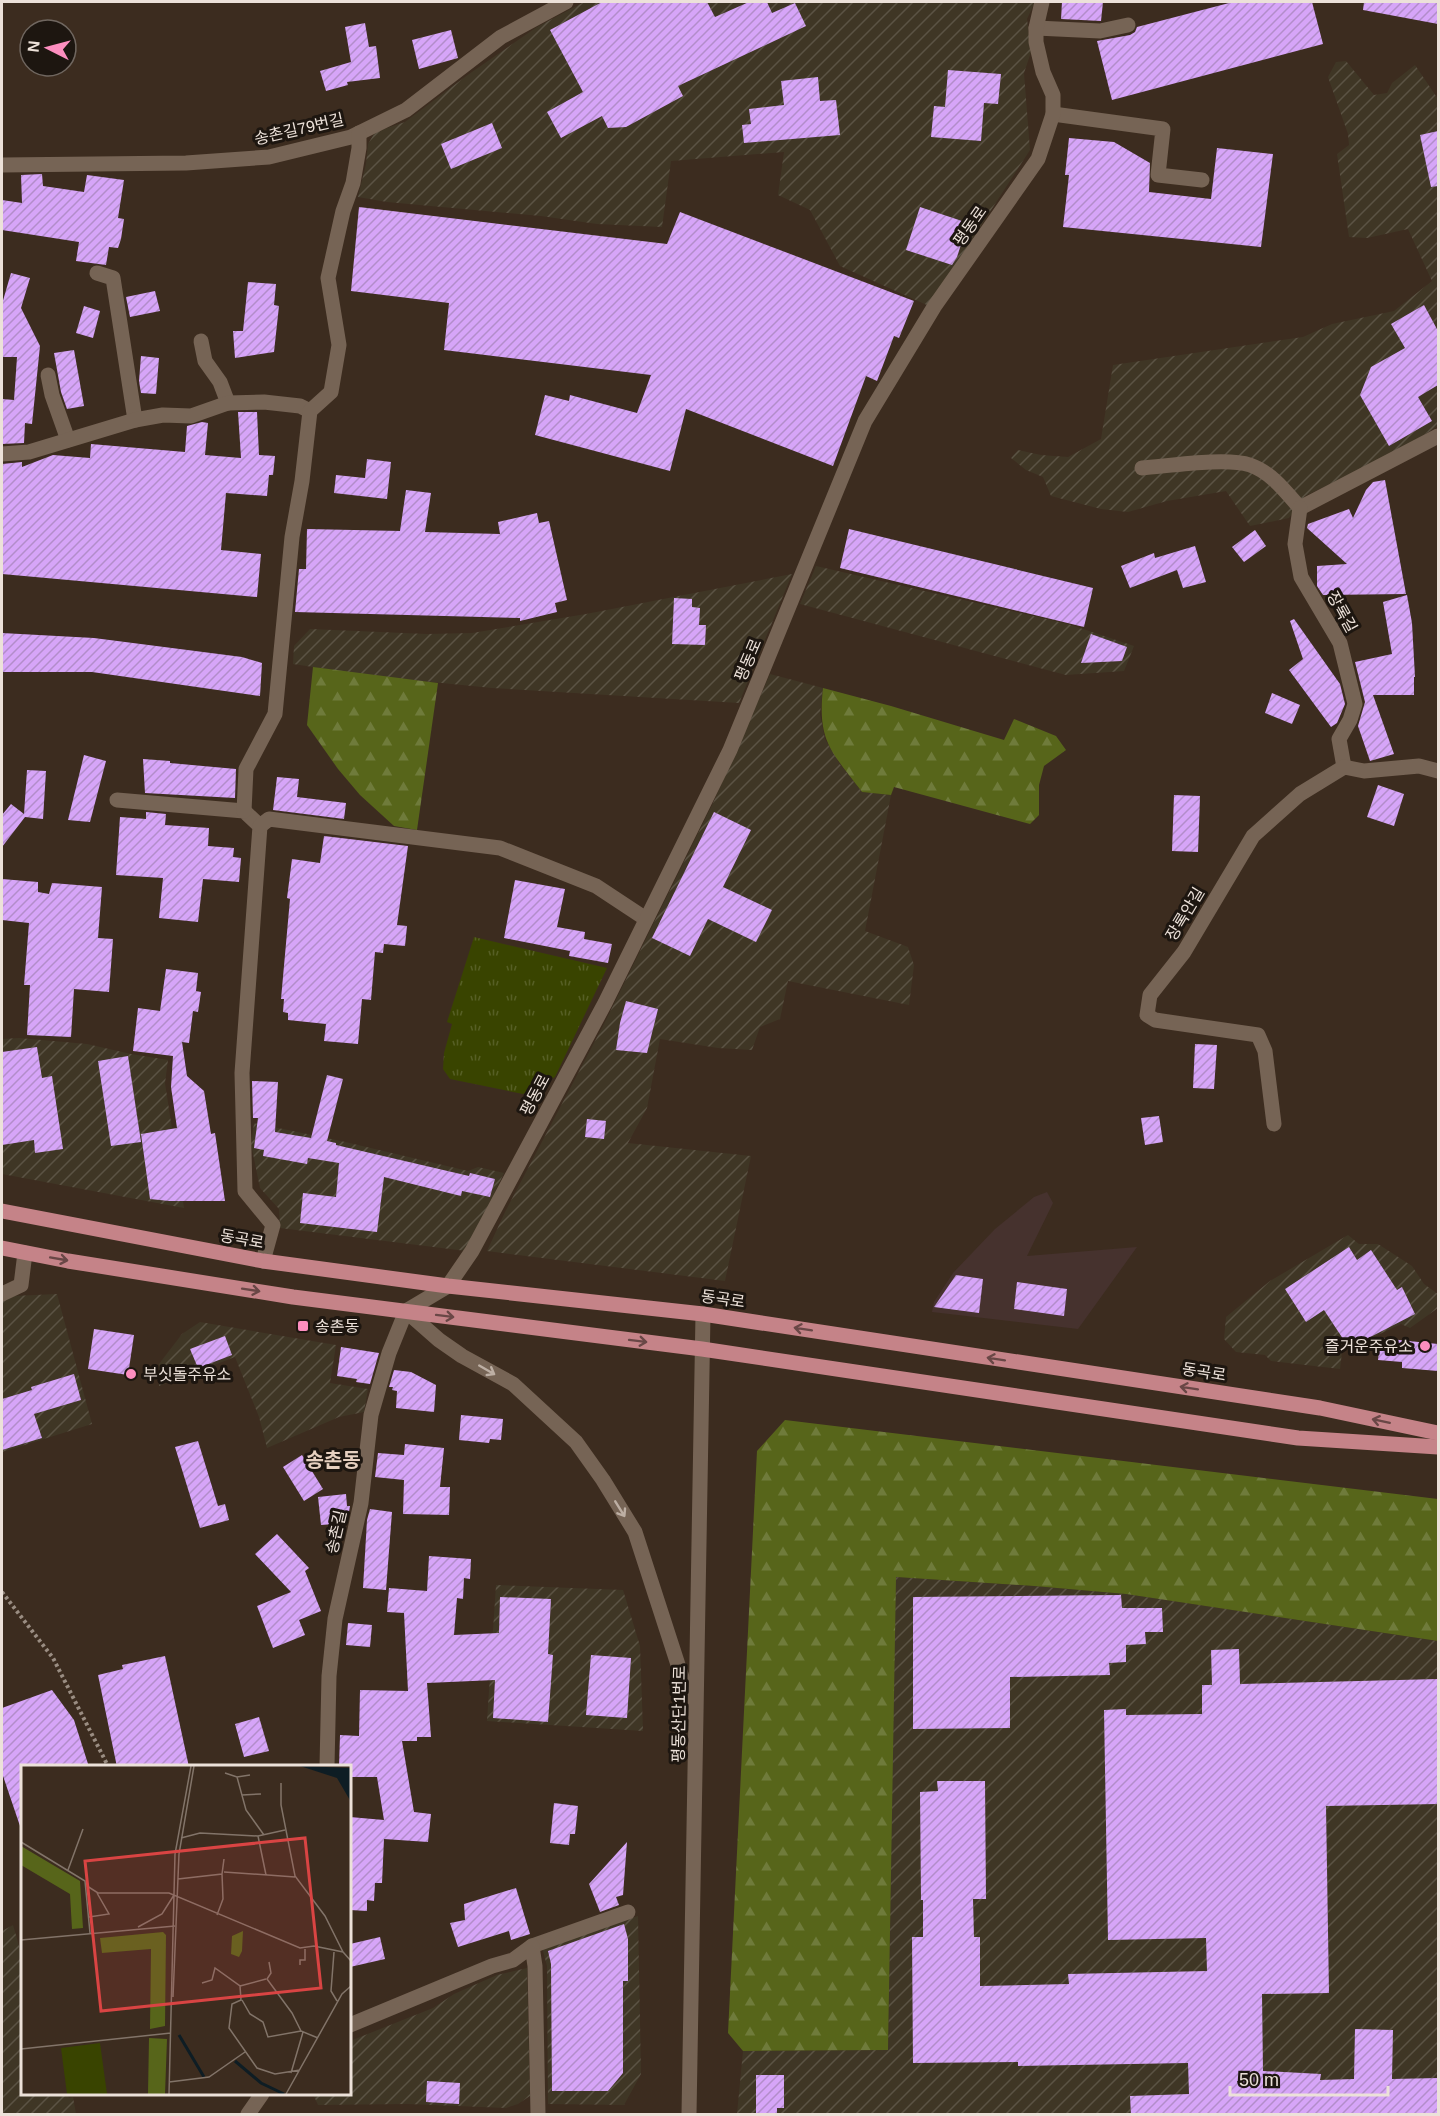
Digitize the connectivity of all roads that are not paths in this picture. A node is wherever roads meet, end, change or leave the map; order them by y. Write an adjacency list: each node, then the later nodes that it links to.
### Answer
1 (566, 2): 6 (street, 송촌길79번길)
2 (1042, 2): 4 (street, 평동로)
3 (1128, 25): 4 (street)
4 (1036, 28): 5 (street, 평동로)
5 (1053, 114): 8 (street); 25 (street, 평동로)
6 (359, 133): 7 (street, 송촌길79번길); 13 (street)
7 (2, 165)
8 (1202, 180)
9 (97, 273): 14 (street)
10 (201, 341): 12 (street)
11 (48, 375): 16 (street)
12 (228, 403): 13 (street); 14 (street)
13 (310, 411): 23 (street)
14 (135, 420): 16 (street)
15 (1438, 436): 19 (street)
16 (68, 440): 17 (street)
17 (2, 454)
18 (1142, 468): 19 (street)
19 (1300, 508): 20 (street, 장록길)
20 (1344, 767): 21 (street); 26 (street, 장록안길)
21 (1438, 771)
22 (117, 800): 23 (street)
23 (244, 811): 24 (street)
24 (260, 826): 25 (street); 30 (street)
25 (646, 919): 31 (street, 평동로)
26 (1274, 1124)
27 (2, 1211): 30 (main road, 동곡로)
28 (2, 1248): 29 (main road)
29 (25, 1253): 32 (street); 33 (main road, one-way to 33)
30 (263, 1262): 31 (main road, 동곡로)
31 (448, 1286): 33 (street, 평동로); 34 (main road, 동곡로)
32 (2, 1294)
33 (406, 1311): 35 (main road, one-way to 35); 38 (street, one-way to 38); 39 (street, 송촌길)
34 (703, 1314): 35 (street, 평동산단1번로); 36 (main road, 동곡로, one-way to 34)
35 (702, 1349): 37 (main road); 38 (street, 평동산단1번로)
36 (1438, 1433)
37 (1438, 1447)
38 (697, 1722): 46 (street, 평동산단1번로)
39 (327, 1765)
40 (628, 1912): 41 (street)
41 (532, 1946): 42 (street); 45 (street)
42 (351, 2025)
43 (261, 2095): 44 (street)
44 (248, 2115)
45 (538, 2115)
46 (689, 2115)

